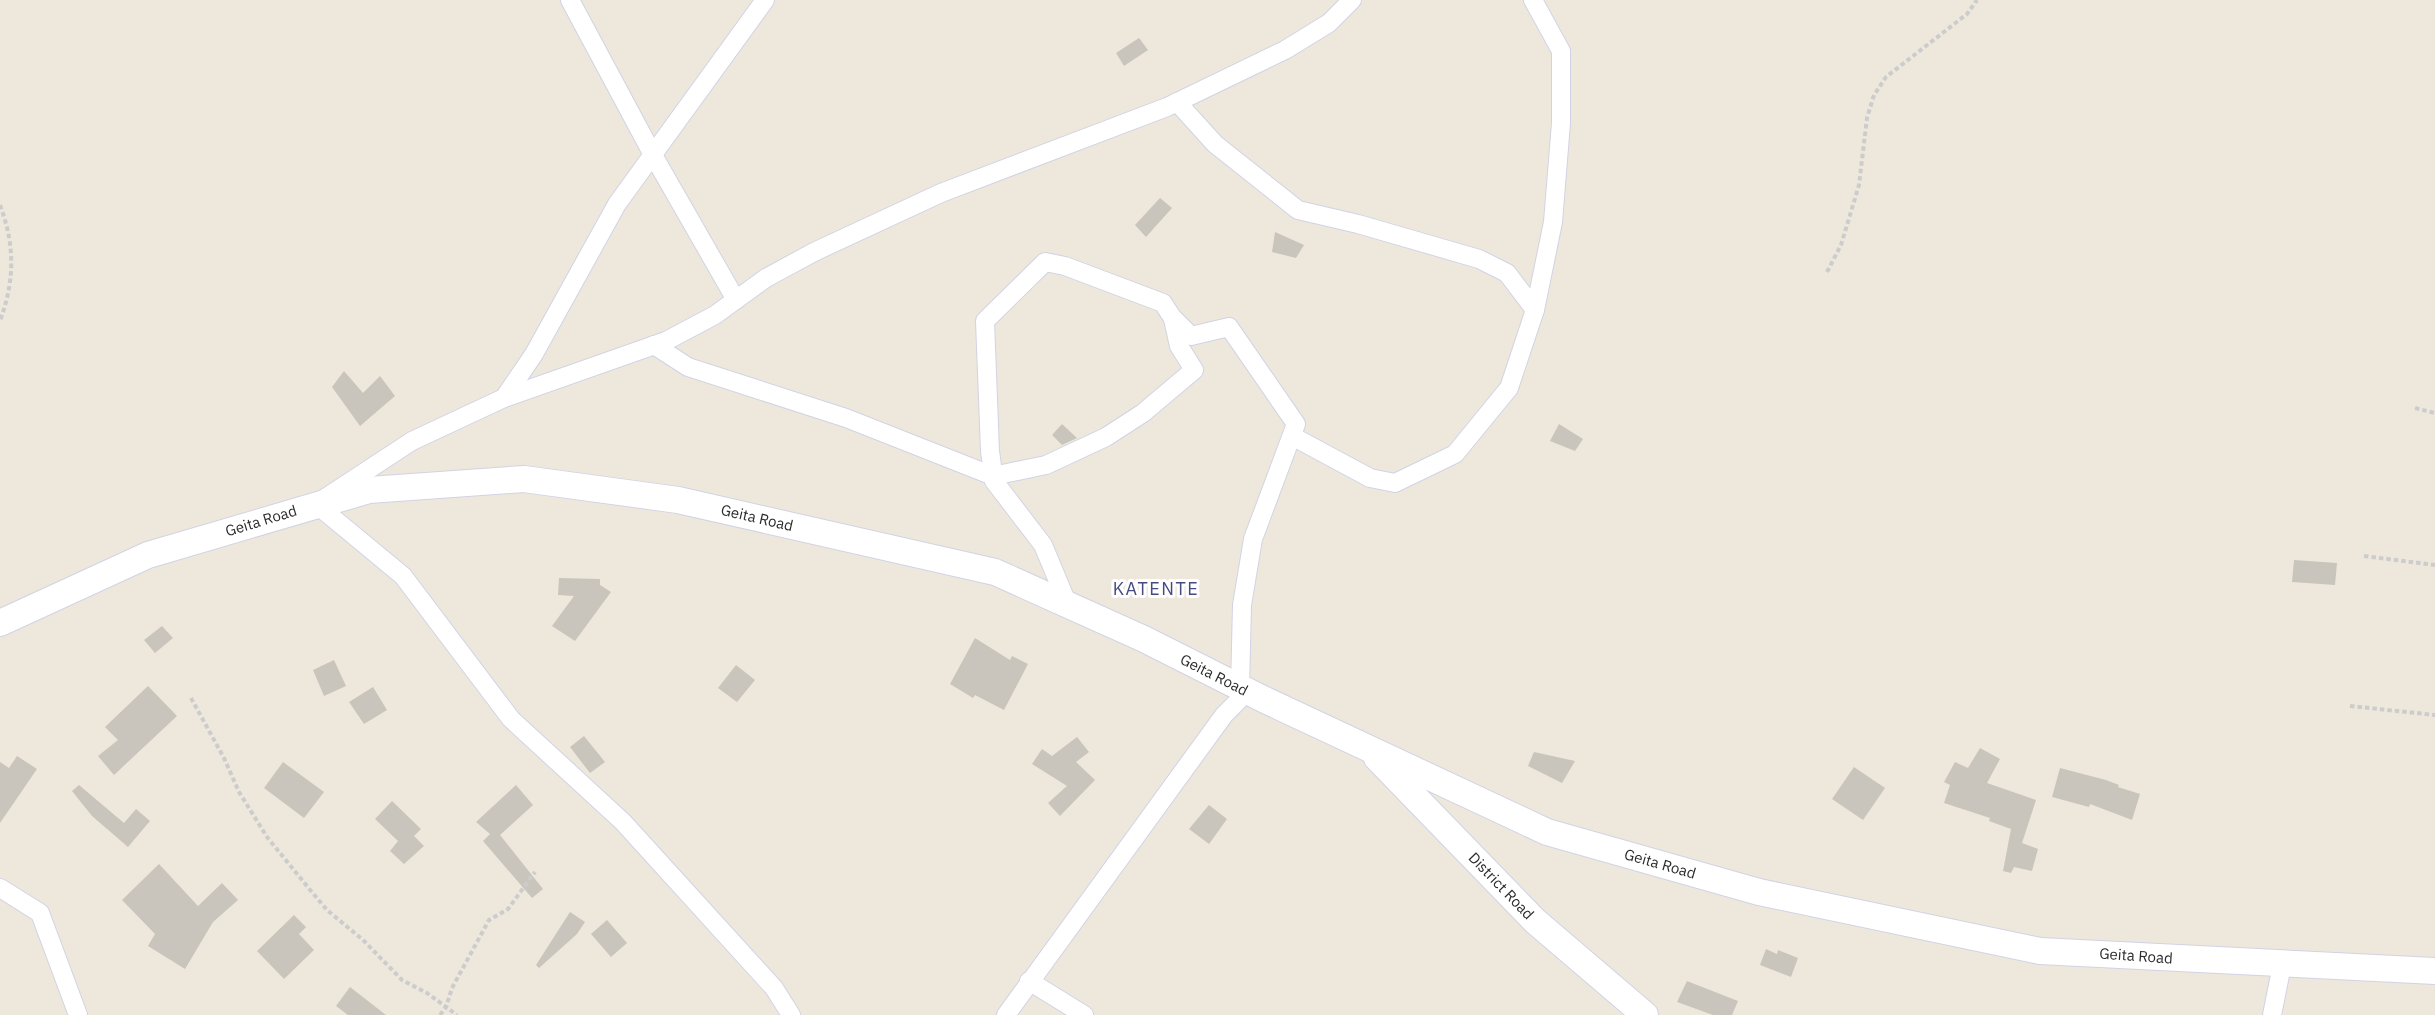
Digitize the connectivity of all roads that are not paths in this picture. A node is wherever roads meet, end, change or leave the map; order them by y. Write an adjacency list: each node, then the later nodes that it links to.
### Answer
1 (570, 0): 6 (street)
2 (765, 0): 6 (street)
3 (1352, 0): 5 (street)
4 (1533, 0): 8 (street)
5 (1177, 102): 7 (street); 8 (street)
6 (653, 155): 7 (street); 11 (street)
7 (736, 300): 10 (street)
8 (1535, 310): 12 (street)
9 (1172, 317): 12 (street); 13 (street); 13 (street)
10 (654, 345): 11 (street); 13 (street)
11 (504, 398): 14 (street)
12 (1292, 436): 17 (street)
13 (993, 476): 15 (street)
14 (316, 504): 15 (main road, Geita Road); 16 (main road, Geita Road); 24 (street)
15 (1068, 605): 17 (main road, Geita Road)
16 (0, 623)
17 (1243, 690): 18 (main road, Geita Road); 22 (street)
18 (1366, 747): 20 (main road, Geita Road); 27 (main road, District Road)
19 (0, 888): 23 (street)
20 (2282, 965): 21 (main road, Geita Road); 28 (street)
21 (2435, 972)
22 (1029, 981): 25 (street); 26 (street)
23 (78, 1015)
24 (791, 1015)
25 (1006, 1015)
26 (1084, 1015)
27 (1645, 1015)
28 (2272, 1015)

